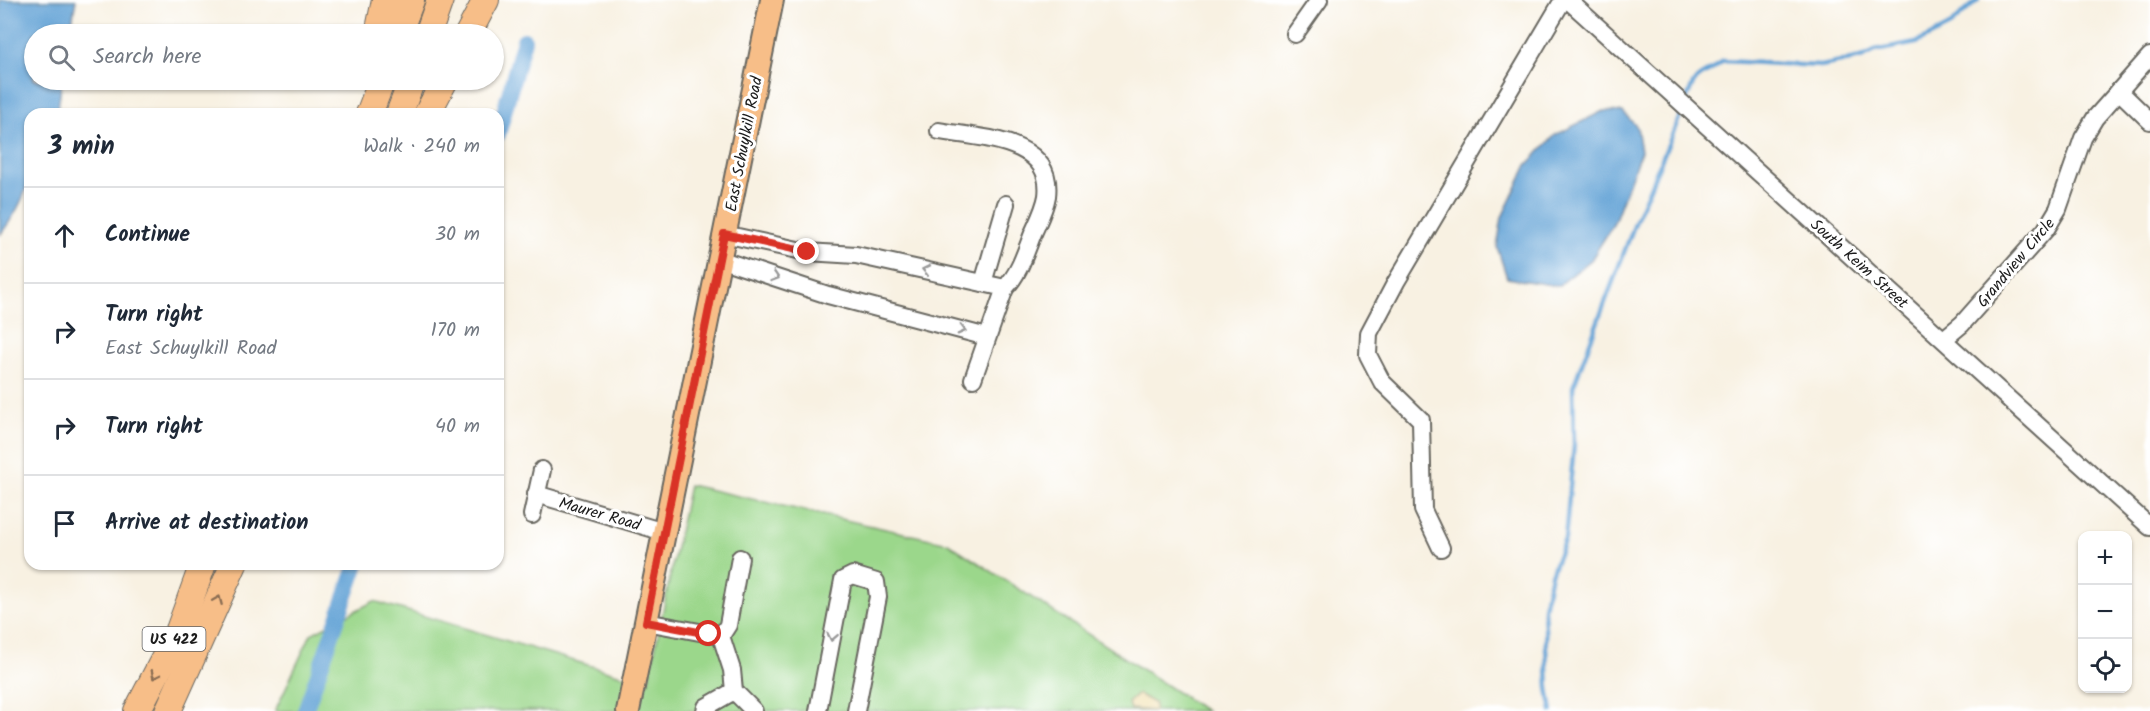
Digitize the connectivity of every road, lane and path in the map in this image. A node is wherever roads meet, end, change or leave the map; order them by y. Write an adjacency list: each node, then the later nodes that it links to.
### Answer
1 (385, 0): 9 (highway)
2 (411, 0): 10 (highway)
3 (440, 0): 11 (highway)
4 (486, 0): 12 (highway)
5 (772, 0): 27 (main road, East Schuylkill Road)
6 (1319, 0): 13 (street)
7 (1563, 0): 39 (street)
8 (1568, 0): 32 (street, South Keim Street)
9 (380, 24)
10 (402, 24)
11 (432, 24)
12 (473, 24)
13 (1295, 34)
14 (2150, 56): 19 (street, Grandview Circle)
15 (362, 90): 20 (highway)
16 (378, 90): 21 (highway)
17 (408, 90): 22 (highway)
18 (440, 90): 23 (highway)
19 (2119, 91): 24 (street); 32 (street, Grandview Circle)
20 (356, 108)
21 (371, 108)
22 (401, 108)
23 (430, 108)
24 (2150, 121)
25 (939, 131): 30 (street)
26 (1006, 204): 29 (street)
27 (724, 234): 28 (main road, East Schuylkill Road); 29 (street, one-way to 27)
28 (719, 259): 31 (street, one-way to 31); 38 (main road, East Schuylkill Road)
29 (983, 283): 30 (street)
30 (1005, 288): 31 (street)
31 (987, 337): 33 (street)
32 (1944, 339): 37 (street, South Keim Street)
33 (973, 379)
34 (542, 470): 35 (street, Maurer Road)
35 (536, 494): 36 (street, Maurer Road); 38 (street, Maurer Road)
36 (532, 515)
37 (2150, 527)
38 (664, 531): 43 (main road, East Schuylkill Road)
39 (1441, 548)
40 (740, 558): 44 (street)
41 (201, 570): 46 (highway, US 422, one-way to 46)
42 (231, 570): 47 (highway, US 422, one-way to 42)
43 (646, 622): 44 (street); 48 (main road, East Schuylkill Road)
44 (721, 636): 45 (street)
45 (734, 691): 49 (street); 50 (street)
46 (137, 711)
47 (168, 711)
48 (628, 711)
49 (705, 711)
50 (754, 711)
51 (818, 711): 52 (street, one-way to 51)
52 (856, 711)

